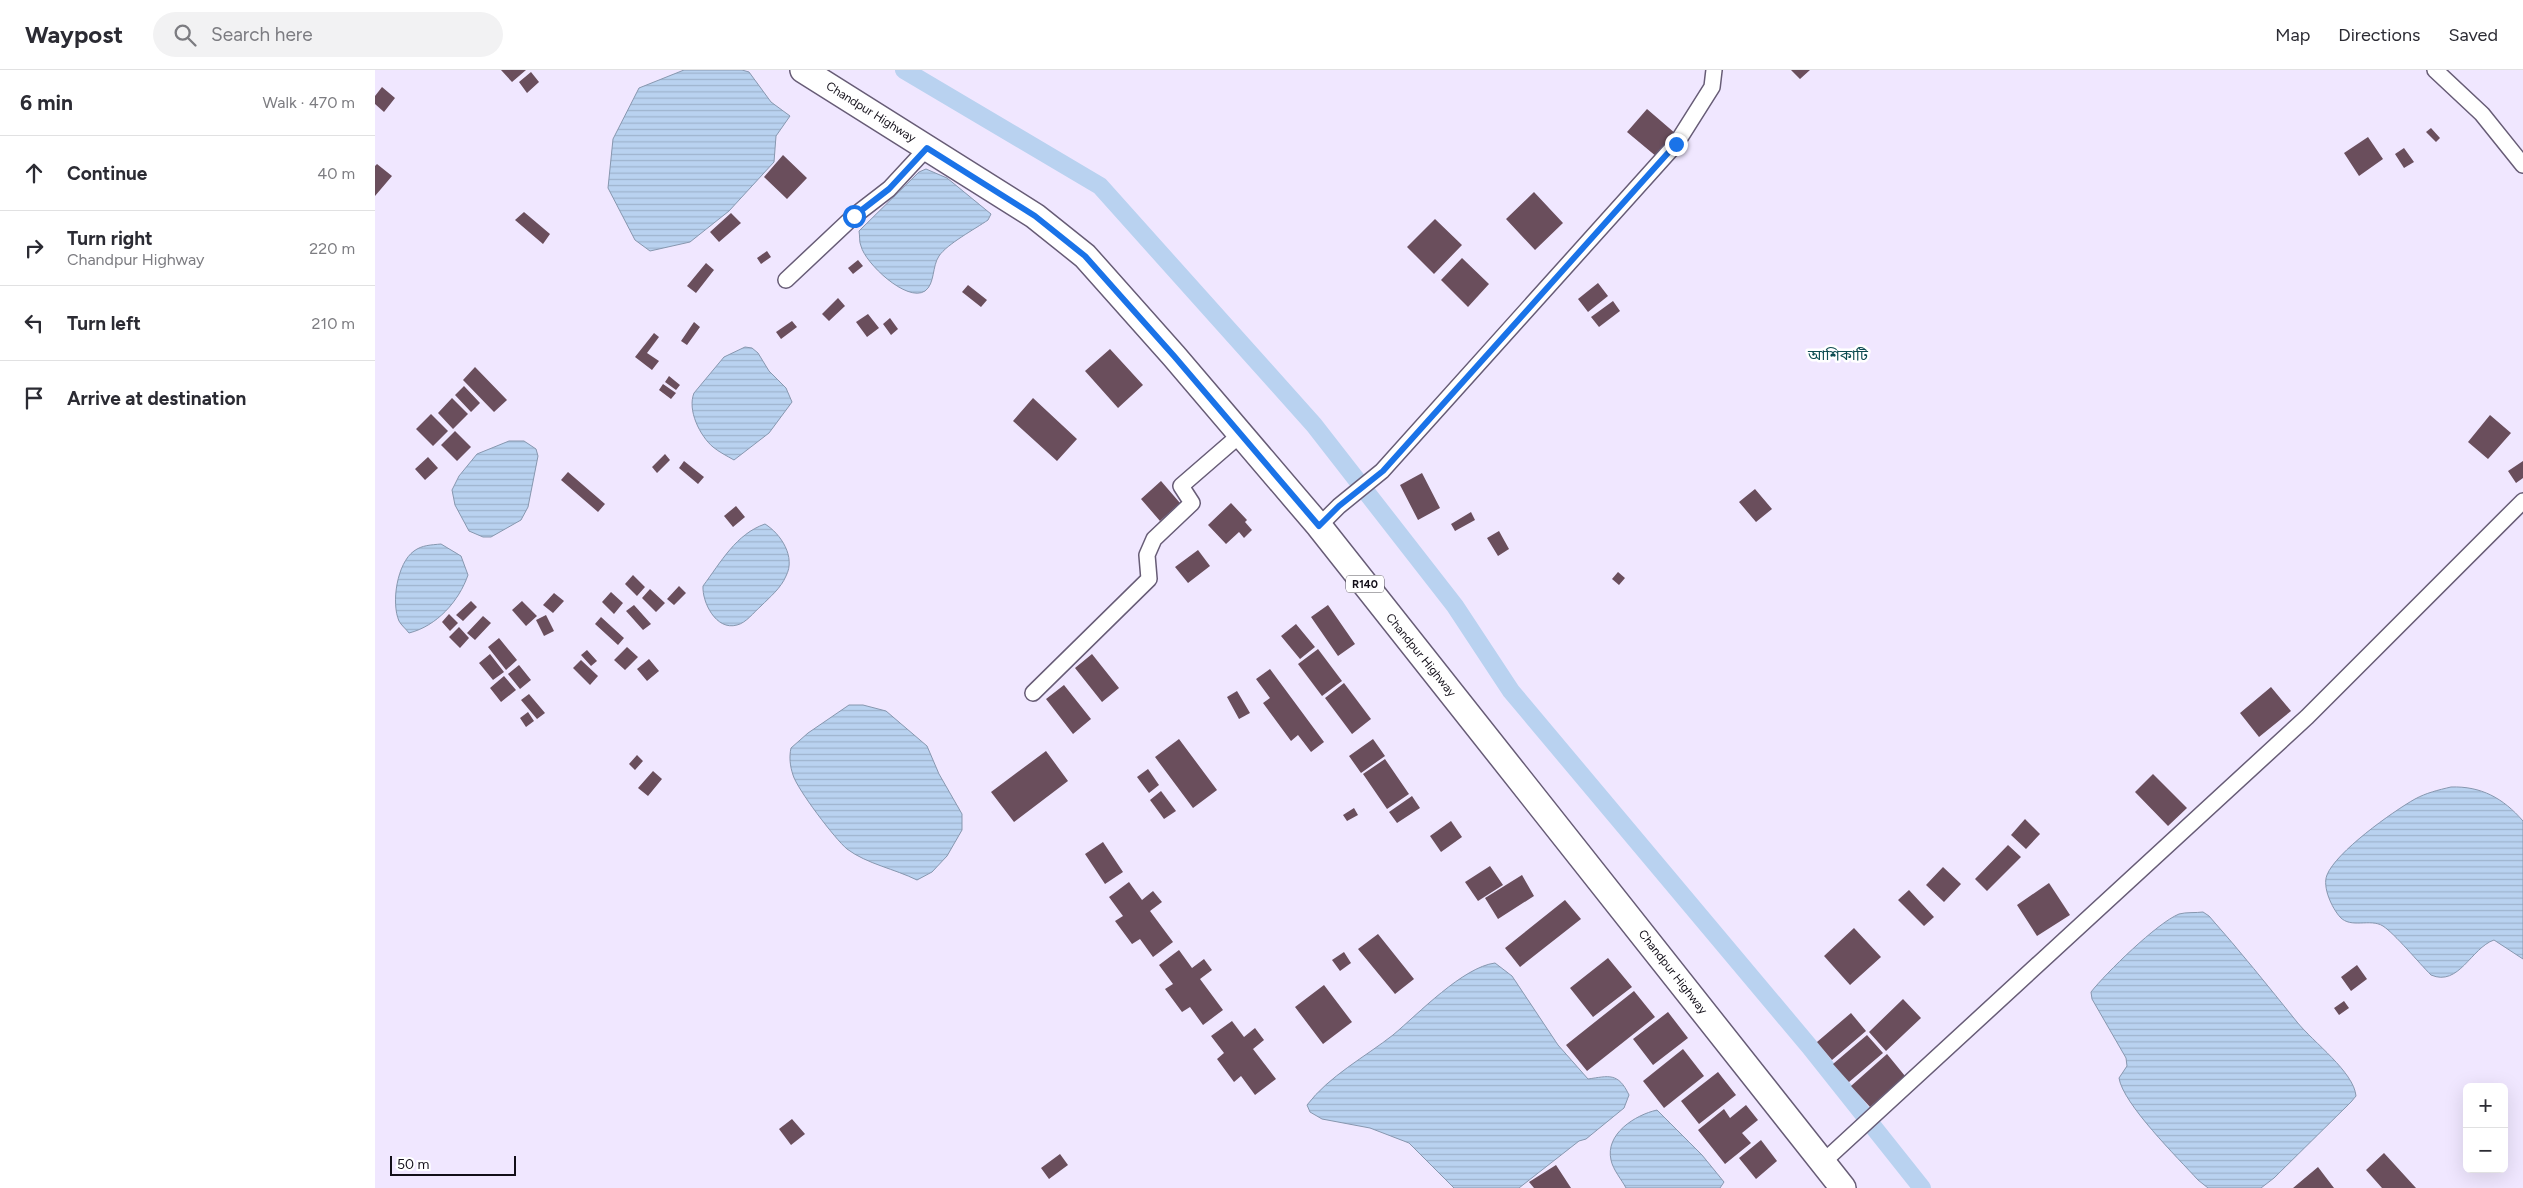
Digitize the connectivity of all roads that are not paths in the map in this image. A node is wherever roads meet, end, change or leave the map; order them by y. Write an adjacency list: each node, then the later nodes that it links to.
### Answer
1 (803, 70): 4 (main road, Chandpur Highway / R140)
2 (1714, 70): 9 (street)
3 (2435, 70): 5 (street)
4 (927, 148): 6 (street); 7 (main road, Chandpur Highway / R140)
5 (2523, 165)
6 (786, 280)
7 (1241, 434): 9 (main road, Chandpur Highway / R140); 10 (street)
8 (2523, 501): 11 (street)
9 (1319, 526): 11 (main road, Chandpur Highway / R140)
10 (1033, 693)
11 (1823, 1163): 12 (main road, Chandpur Highway / R140)
12 (1843, 1188)

